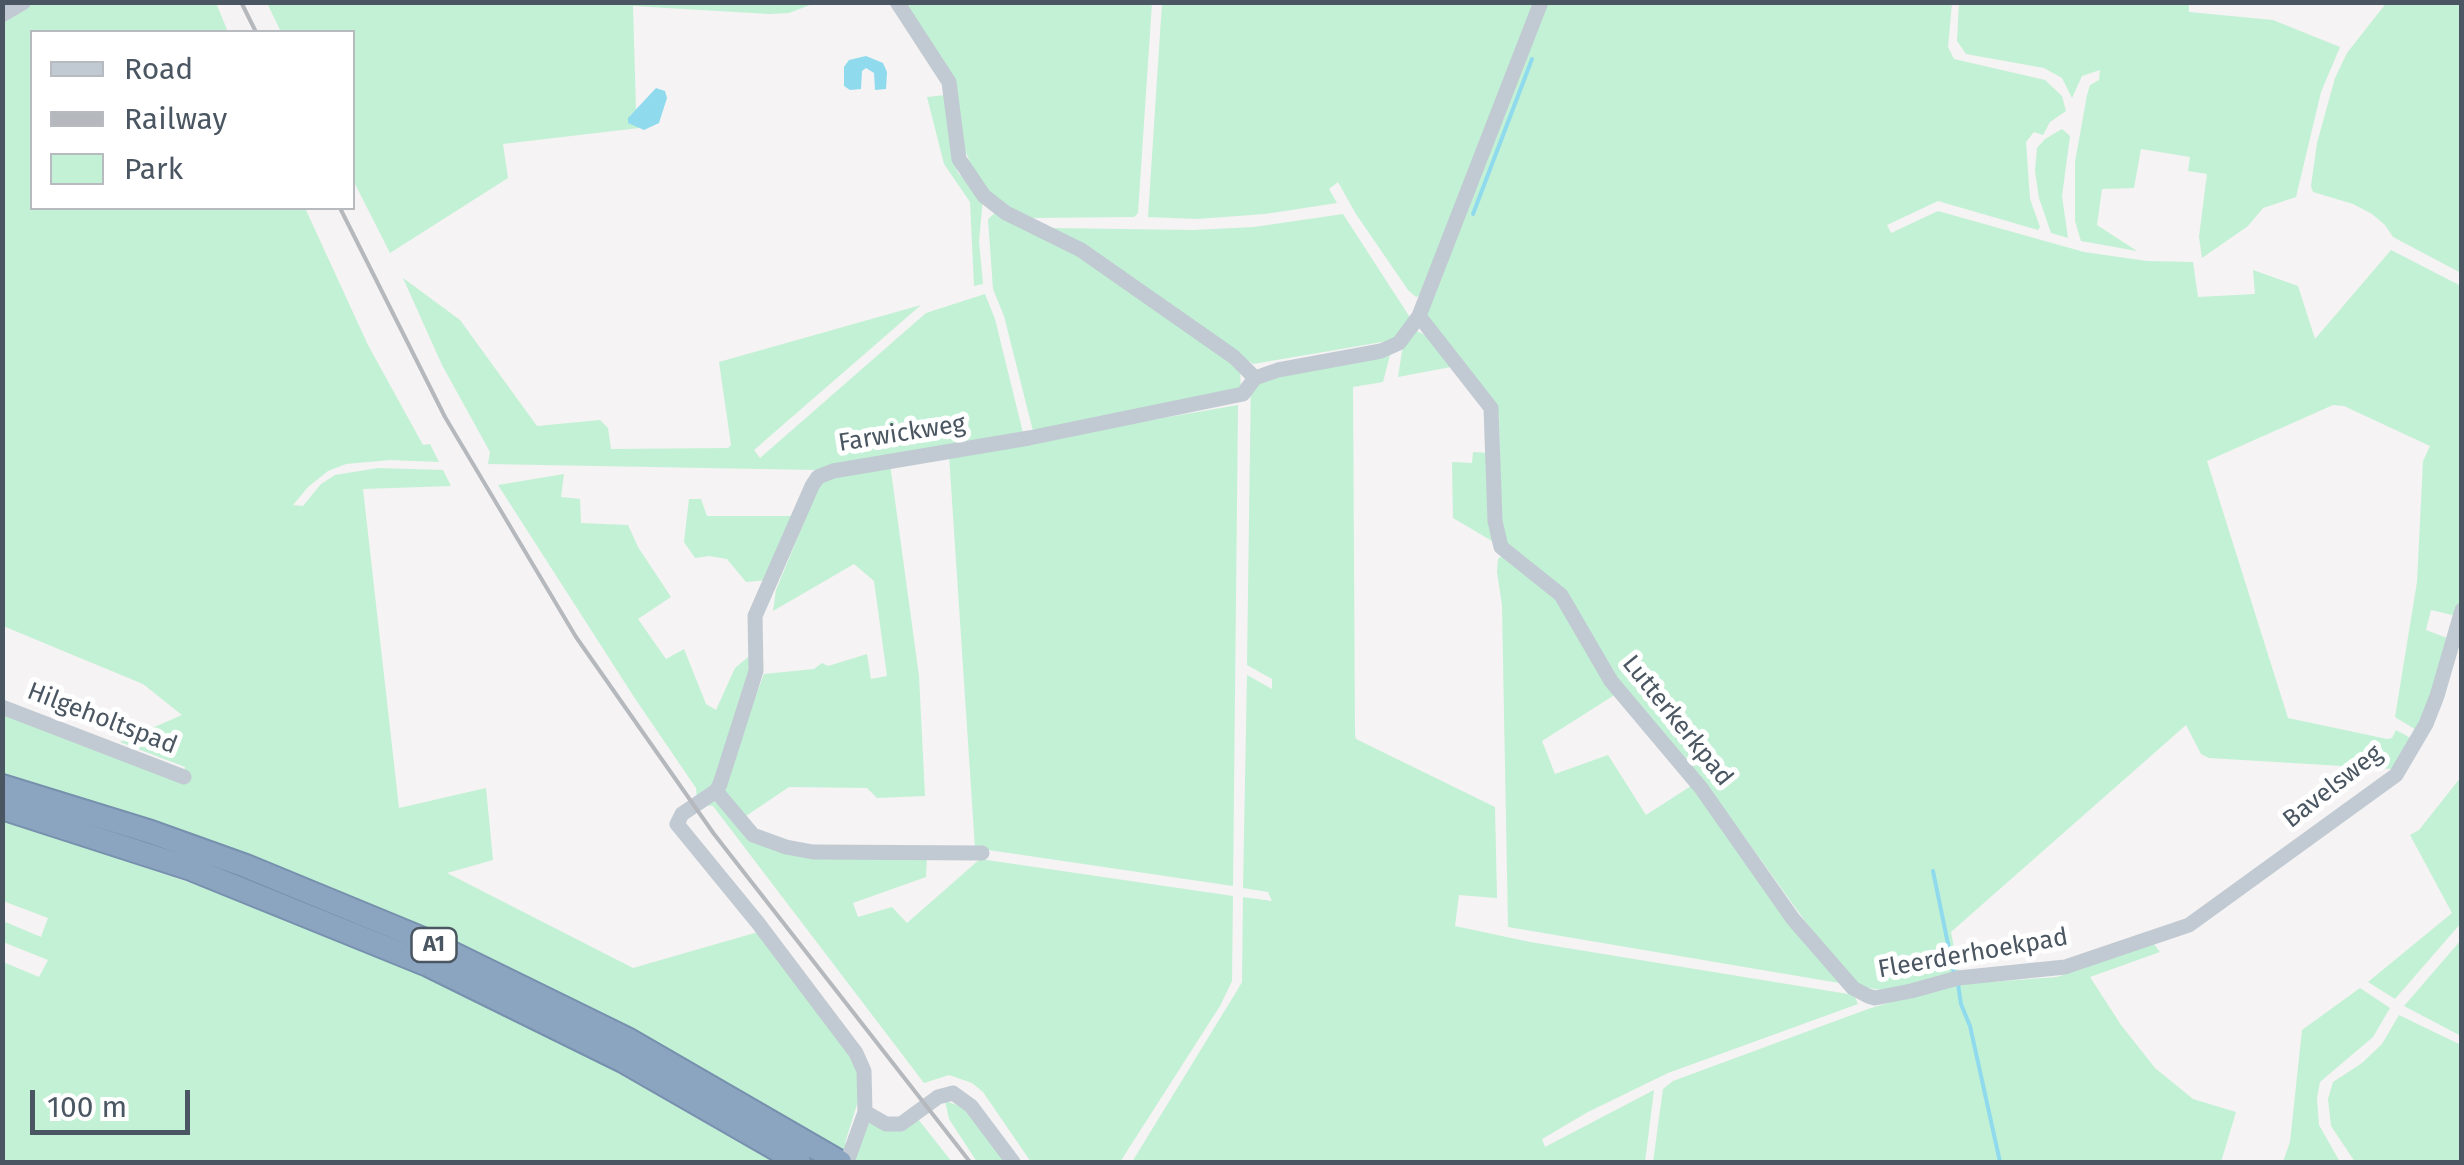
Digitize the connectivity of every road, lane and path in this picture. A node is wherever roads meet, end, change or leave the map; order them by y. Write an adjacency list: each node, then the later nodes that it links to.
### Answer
1 (24, 2): 4 (street)
2 (897, 2): 6 (street)
3 (1540, 2): 5 (street, Farwickweg)
4 (2, 15)
5 (1418, 316): 6 (street, Farwickweg); 15 (street, Lutterkerkpad)
6 (1255, 378): 11 (street, Farwickweg)
7 (2462, 610): 14 (street, Bavelsweg)
8 (2, 708): 9 (street, Hilgeholtspad)
9 (184, 777)
10 (2, 786): 18 (highway, A1)
11 (716, 790): 13 (street); 16 (street, Farwickweg)
12 (2, 808): 17 (highway, A1)
13 (982, 853)
14 (2154, 938): 15 (street, Fleerderhoekpad)
15 (1859, 993)
16 (865, 1112): 18 (street, Farwickweg); 19 (street)
17 (799, 1162)
18 (843, 1162)
19 (1013, 1162)

